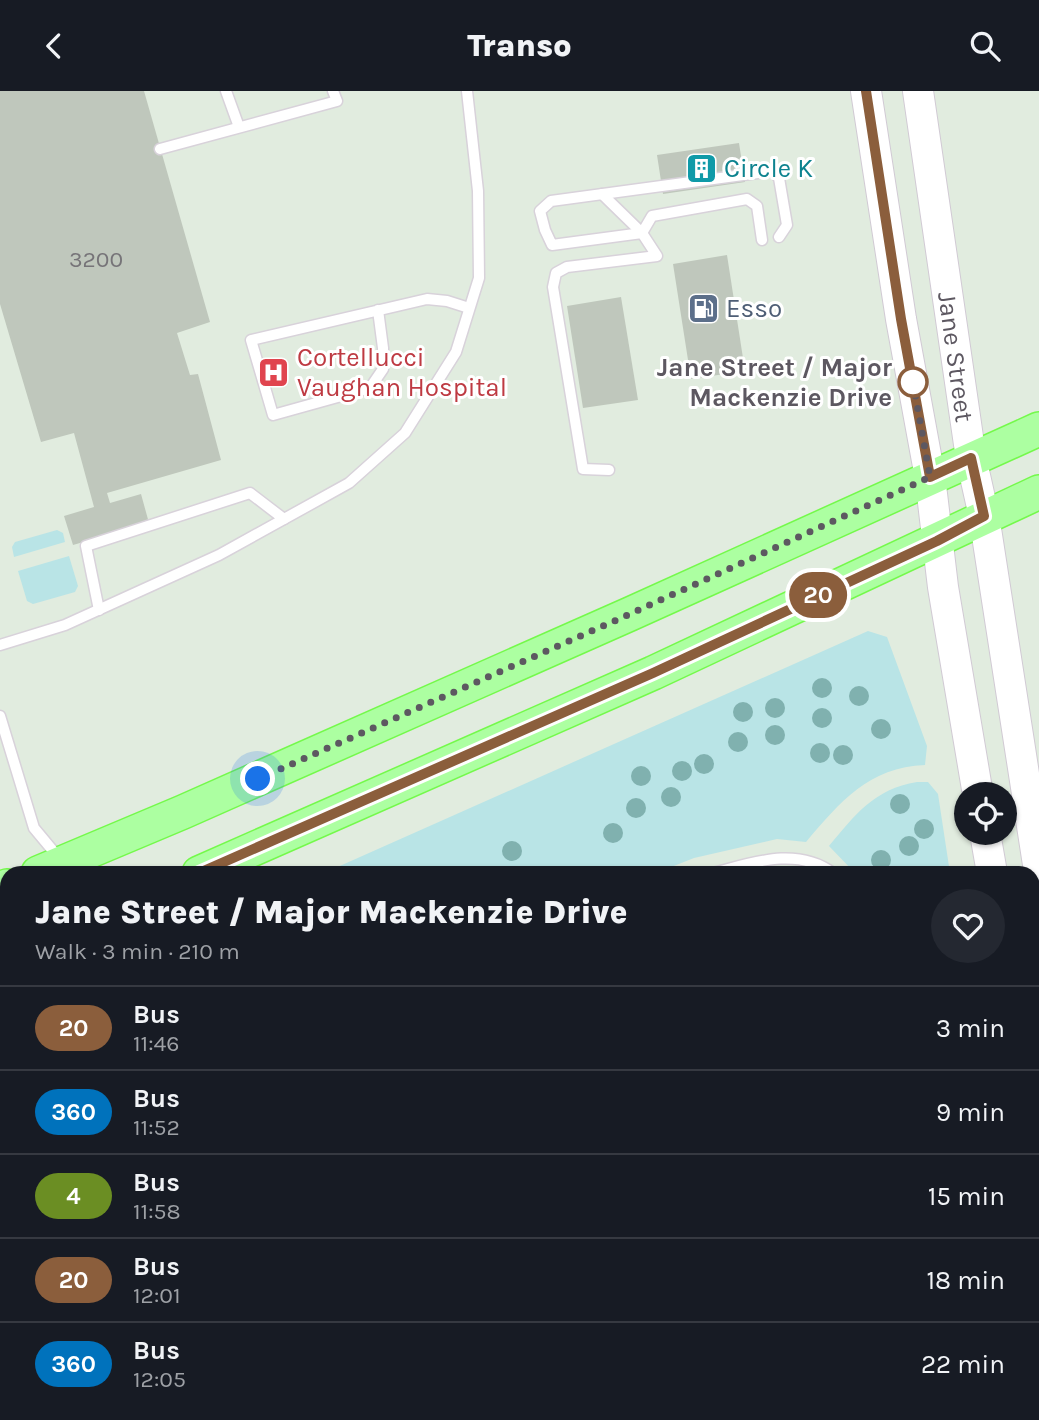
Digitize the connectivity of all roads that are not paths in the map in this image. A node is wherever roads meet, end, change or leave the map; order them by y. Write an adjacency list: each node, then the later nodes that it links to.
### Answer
1 (226, 91): 6 (lane)
2 (333, 91): 6 (lane)
3 (467, 91): 12 (lane)
4 (866, 91): 17 (main road, Jane Street)
5 (918, 91): 15 (main road, Jane Street)
6 (239, 127): 7 (lane)
7 (160, 149)
8 (602, 194): 9 (lane); 9 (lane); 10 (lane)
9 (642, 233): 11 (lane); 16 (lane)
10 (779, 237)
11 (762, 240)
12 (469, 308): 13 (lane); 20 (lane)
13 (378, 310): 13 (lane)
14 (1039, 429): 15 (main road)
15 (971, 458): 17 (main road); 19 (main road, Jane Street)
16 (609, 470)
17 (930, 477): 21 (main road, Jane Street); 28 (main road)
18 (1039, 492): 19 (main road)
19 (984, 516): 21 (main road); 33 (main road, Jane Street)
20 (284, 519): 22 (lane); 22 (lane)
21 (937, 541): 25 (main road, Jane Street); 29 (main road)
22 (99, 610): 23 (lane)
23 (0, 645)
24 (0, 716): 27 (lane)
25 (976, 782)
26 (987, 845): 32 (main road)
27 (50, 866)
28 (55, 866)
29 (215, 866)
30 (740, 866): 31 (lane)
31 (816, 866)
32 (991, 866)
33 (1038, 866)

